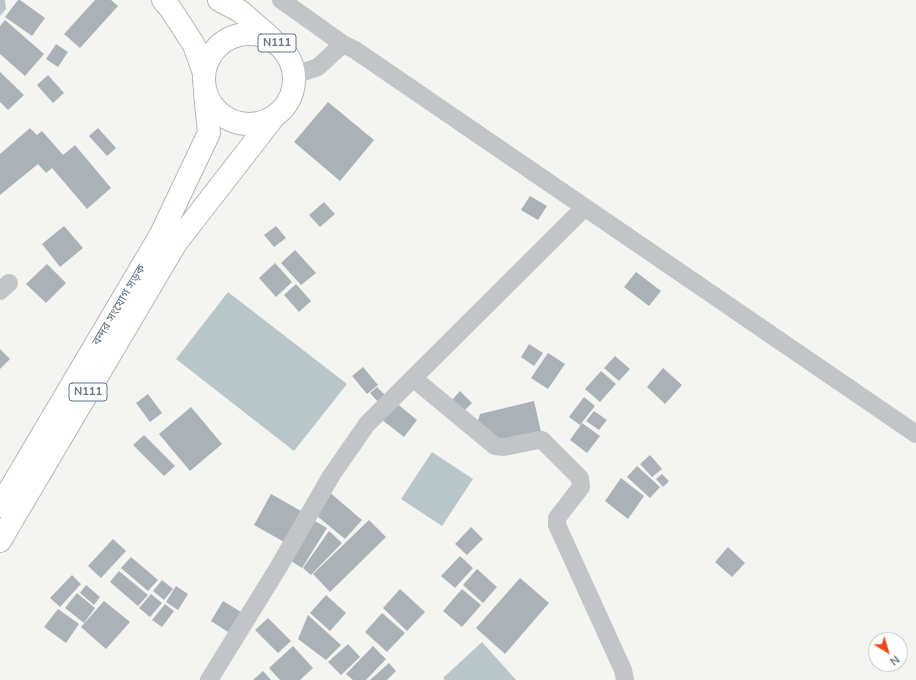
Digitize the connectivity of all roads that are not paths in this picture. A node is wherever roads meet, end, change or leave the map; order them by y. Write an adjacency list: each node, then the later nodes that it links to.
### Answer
1 (163, 0): 7 (highway, বন্দর সংযোগ সড়ক)
2 (219, 0): 5 (highway, N111)
3 (280, 0): 4 (street)
4 (343, 44): 6 (street); 9 (street)
5 (280, 46): 6 (highway, N111); 7 (highway, N111)
6 (295, 75): 8 (highway, N111)
7 (204, 83): 8 (highway, N111); 12 (highway, বন্দর সংযোগ সড়ক / N111)
8 (273, 118): 13 (highway, বন্দর সংযোগ সড়ক / N111)
9 (585, 207): 10 (street); 11 (street)
10 (413, 378): 14 (street); 15 (street)
11 (916, 434)
12 (0, 506)
13 (0, 541)
14 (209, 680)
15 (625, 680)

